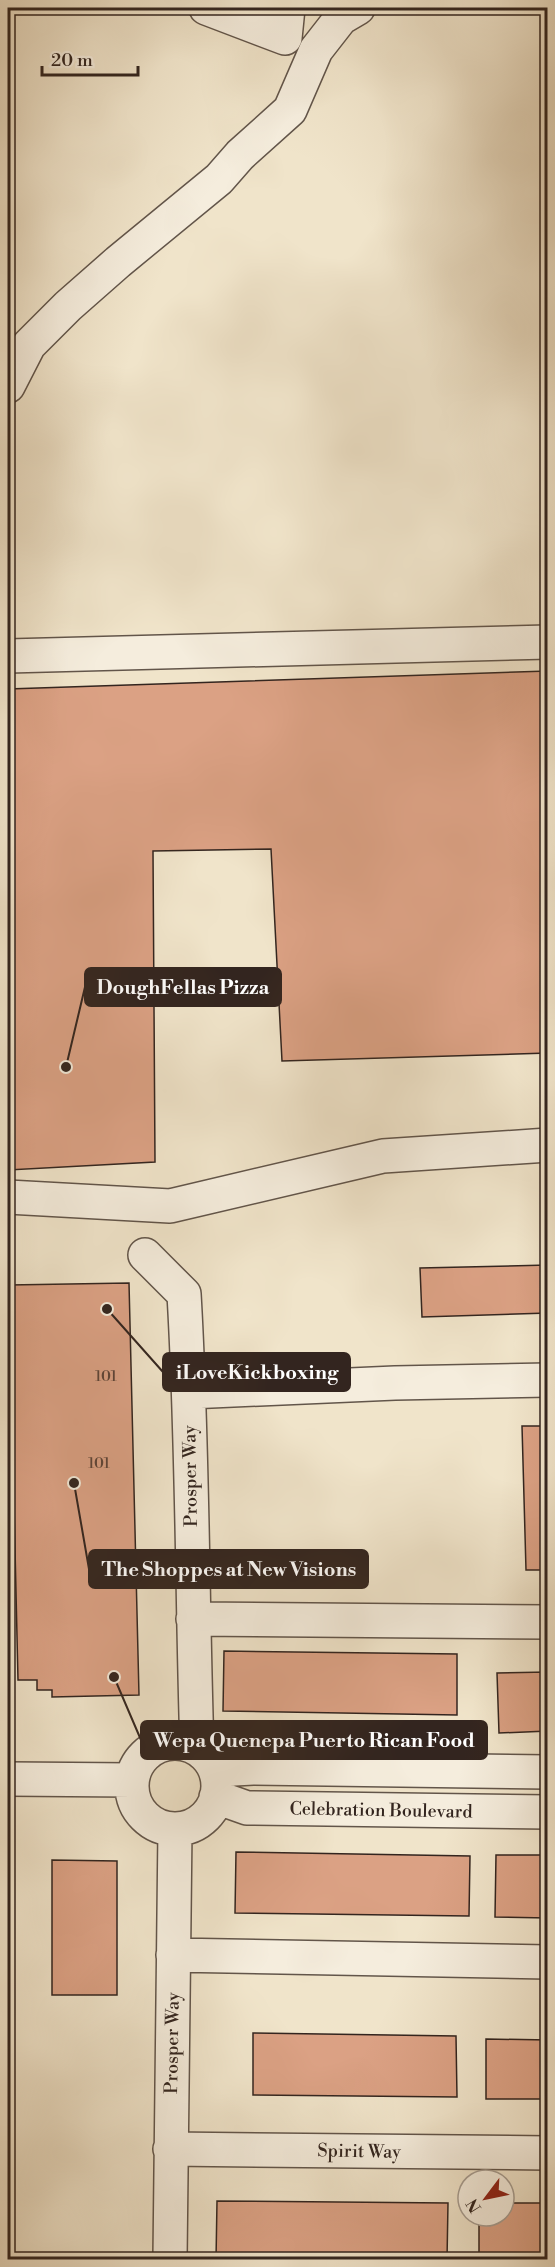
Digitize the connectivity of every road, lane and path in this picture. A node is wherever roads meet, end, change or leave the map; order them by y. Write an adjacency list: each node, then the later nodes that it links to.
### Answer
1 (206, 8): 3 (street)
2 (358, 8): 4 (street)
3 (286, 23): 4 (street)
4 (316, 50): 5 (street)
5 (8, 386)
6 (548, 642): 7 (street)
7 (8, 657)
8 (548, 1145): 9 (street)
9 (8, 1197)
10 (145, 1255): 12 (street, Prosper Way)
11 (548, 1380): 12 (street)
12 (189, 1392): 13 (street, Prosper Way)
13 (193, 1619): 14 (street); 15 (street, Prosper Way)
14 (548, 1622)
15 (210, 1772): 16 (street); 18 (street); 19 (street, Celebration Boulevard); 20 (street)
16 (548, 1772)
17 (8, 1779): 18 (street)
18 (132, 1780): 20 (street)
19 (548, 1812)
20 (175, 1829): 21 (street, Prosper Way)
21 (173, 1955): 22 (street); 23 (street, Prosper Way)
22 (548, 1962)
23 (170, 2149): 24 (street, Spirit Way); 25 (street, Prosper Way)
24 (548, 2153)
25 (170, 2258)

